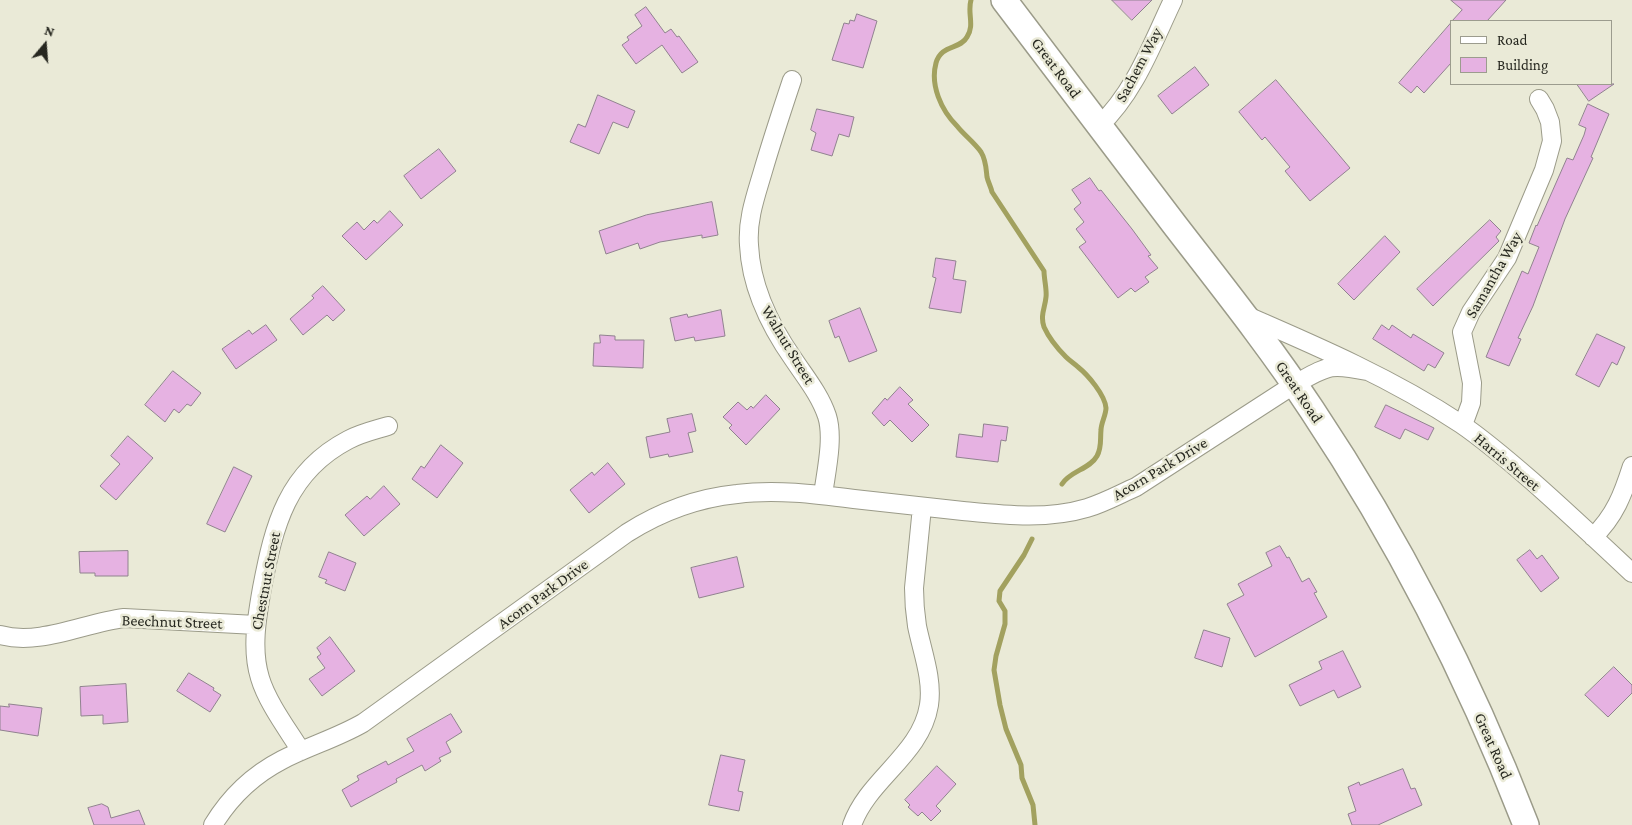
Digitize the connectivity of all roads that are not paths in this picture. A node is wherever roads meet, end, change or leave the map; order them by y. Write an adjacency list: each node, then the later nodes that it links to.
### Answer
1 (1004, 0): 5 (main road, Great Road)
2 (1173, 0): 5 (street, Sachem Way)
3 (792, 80): 12 (street, Walnut Street)
4 (1538, 99): 10 (street, Samantha Way)
5 (1099, 126): 6 (main road, Great Road)
6 (1244, 315): 7 (street, Harris Street); 8 (main road, Great Road)
7 (1367, 370): 8 (street, Harris Street); 10 (street, Harris Street)
8 (1295, 384): 13 (street, Acorn Park Drive); 21 (main road, Great Road)
9 (388, 426): 16 (street, Chestnut Street)
10 (1463, 426): 14 (street, Harris Street)
11 (1632, 466): 14 (street)
12 (823, 495): 13 (street, Acorn Park Drive); 18 (street, Acorn Park Drive)
13 (922, 507): 20 (street)
14 (1594, 536): 15 (street, Harris Street)
15 (1632, 573)
16 (256, 625): 17 (street, Beechnut Street); 18 (street, Chestnut Street)
17 (0, 634)
18 (301, 751): 19 (street, Acorn Park Drive)
19 (213, 825)
20 (852, 825)
21 (1526, 825)

